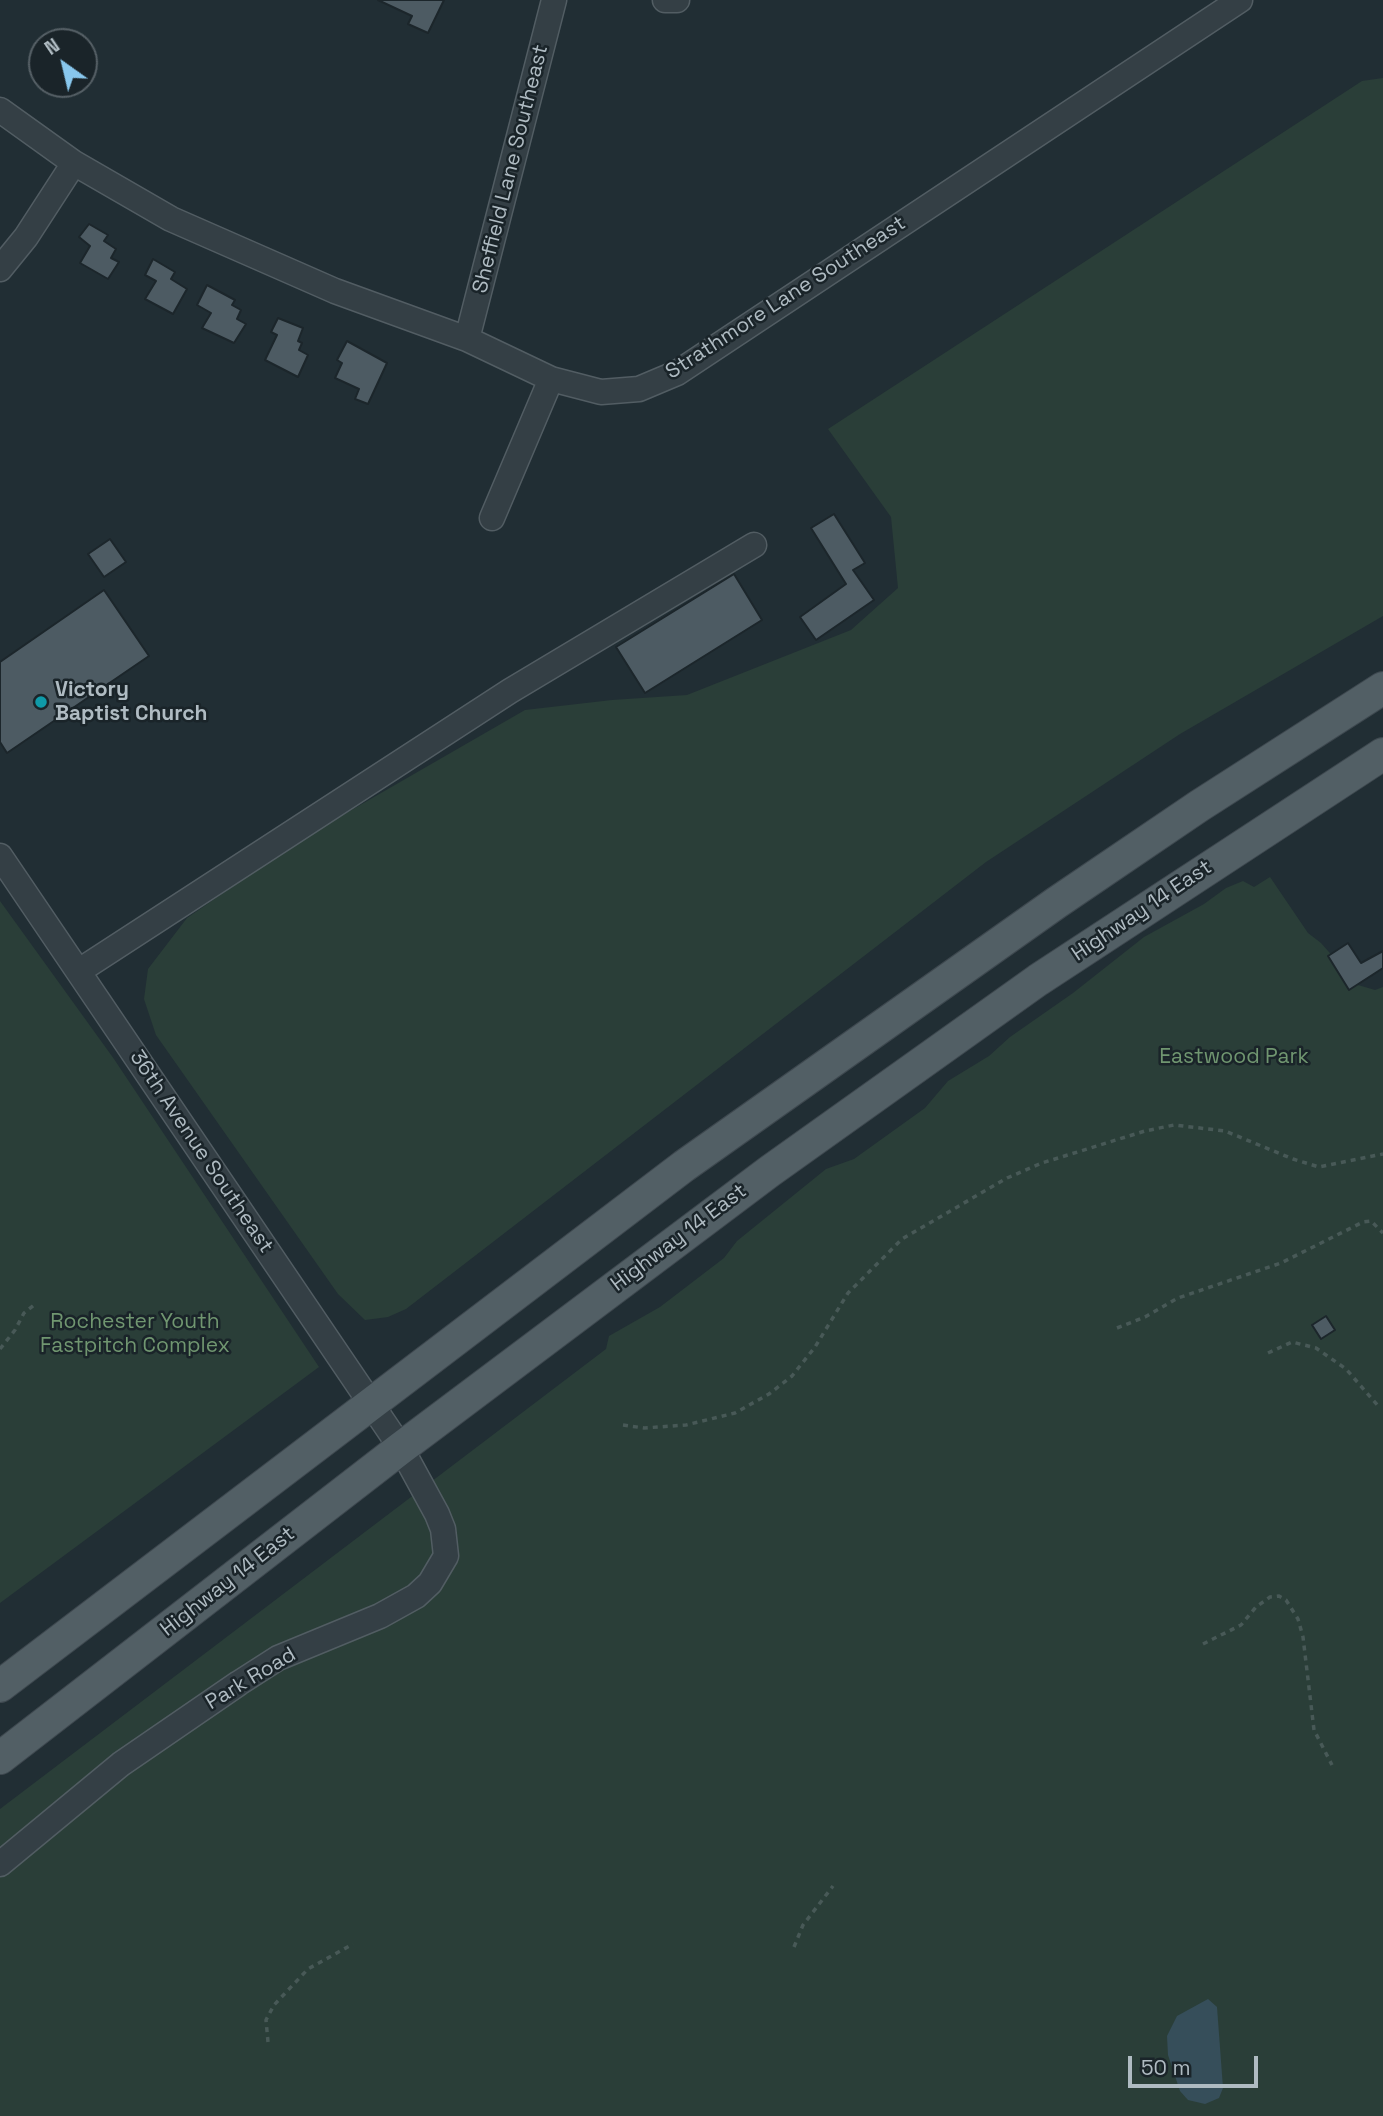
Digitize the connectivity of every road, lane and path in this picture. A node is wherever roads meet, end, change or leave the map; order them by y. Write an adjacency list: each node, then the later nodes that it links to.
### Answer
1 (554, 0): 8 (street, Sheffield Lane Southeast)
2 (665, 0): 3 (street)
3 (677, 0)
4 (1240, 0): 9 (street, Strathmore Lane Southeast)
5 (0, 110): 6 (street, Strathmore Lane Southeast)
6 (74, 163): 7 (street); 8 (street, Strathmore Lane Southeast)
7 (0, 269)
8 (467, 339): 9 (street, Strathmore Lane Southeast)
9 (551, 379): 10 (street)
10 (492, 518)
11 (754, 545): 15 (street)
12 (1383, 688): 22 (main road)
13 (1383, 754): 25 (main road, Highway 14 East)
14 (0, 856): 15 (street, 36th Avenue Southeast)
15 (79, 971): 22 (street, 36th Avenue Southeast)
16 (1383, 1154): 24 (path)
17 (1383, 1233): 19 (path)
18 (34, 1305): 20 (path)
19 (1116, 1328)
20 (0, 1349)
21 (1268, 1353): 23 (path)
22 (370, 1402): 25 (street, 36th Avenue Southeast); 27 (main road)
23 (1380, 1408)
24 (623, 1425)
25 (401, 1448): 28 (main road, Highway 14 East); 30 (street, Park Road)
26 (1203, 1644): 29 (path)
27 (0, 1686)
28 (0, 1758)
29 (1332, 1765)
30 (0, 1864)
31 (832, 1886): 33 (path)
32 (353, 1944): 34 (path)
33 (794, 1947)
34 (268, 2042)

